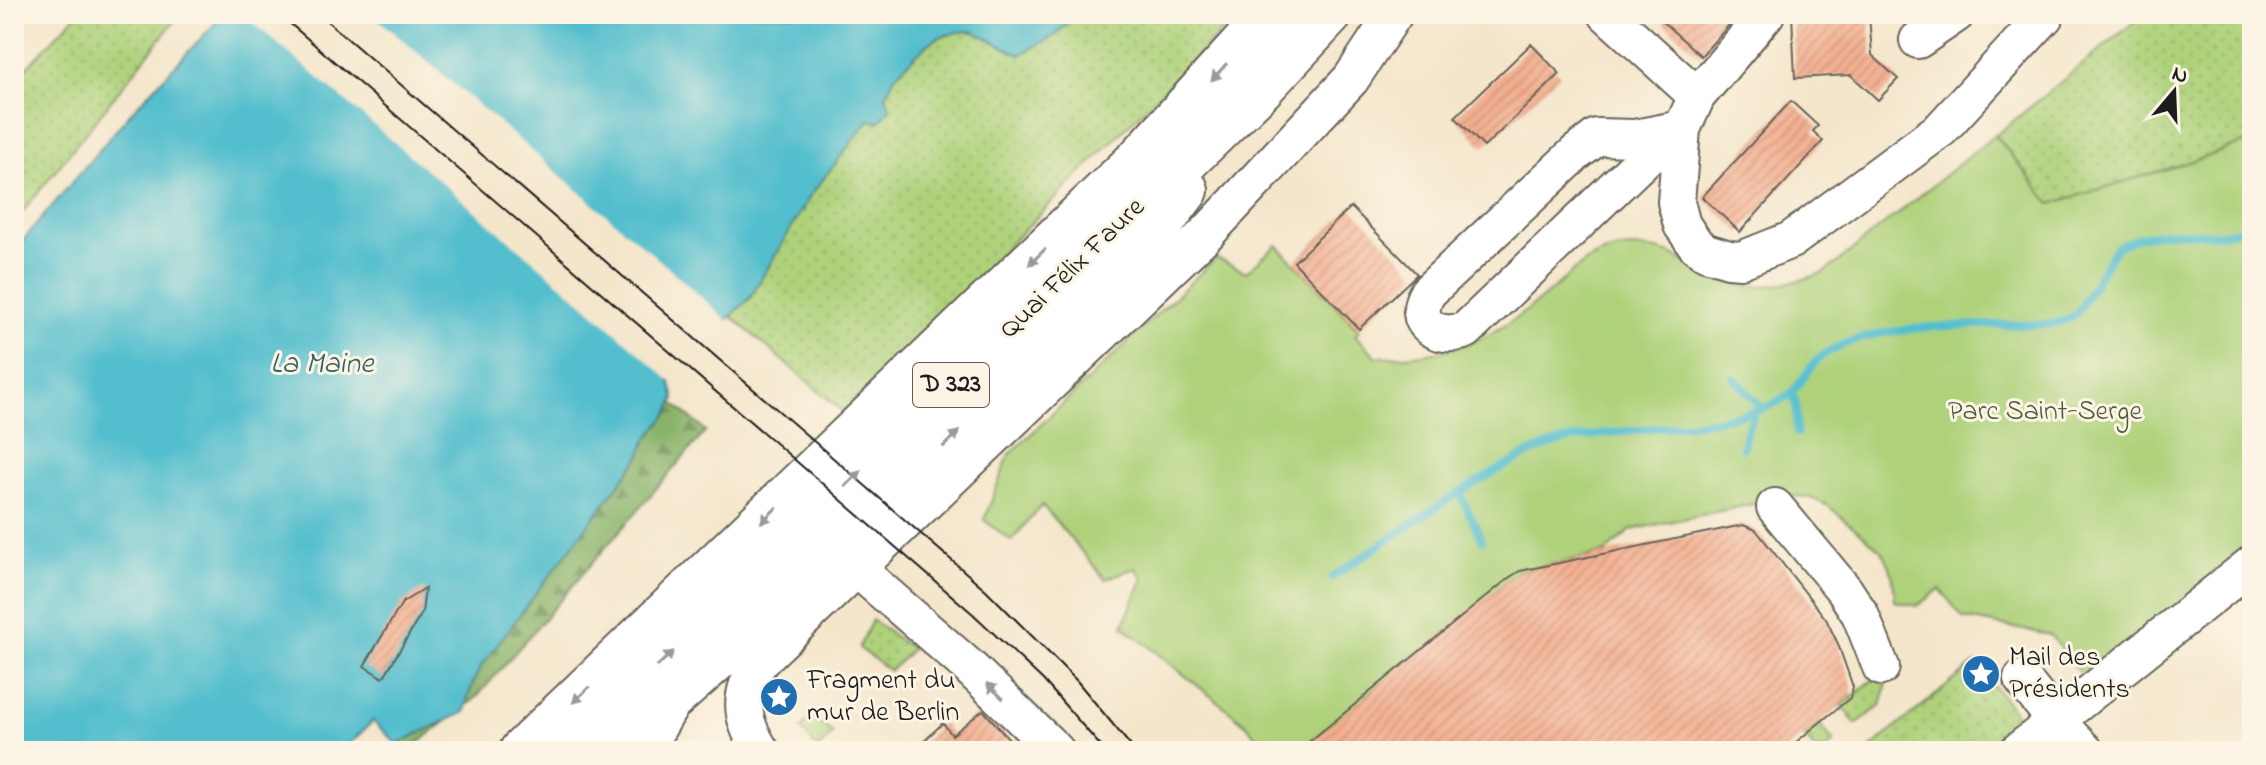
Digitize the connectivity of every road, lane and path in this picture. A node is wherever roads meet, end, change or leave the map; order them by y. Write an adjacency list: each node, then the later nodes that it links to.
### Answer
1 (1271, 14): 22 (highway, Quai Félix Faure / D 323, one-way to 22)
2 (1330, 14): 9 (highway, Quai Félix Faure / D 323)
3 (1394, 14): 12 (street)
4 (1607, 14): 10 (street)
5 (1766, 14): 10 (street)
6 (1956, 14): 8 (street)
7 (2045, 15): 11 (street)
8 (1917, 37)
9 (1262, 87): 13 (highway); 20 (highway, Quai Félix Faure / D 323, one-way to 9)
10 (1697, 96): 11 (street)
11 (1682, 134): 11 (street)
12 (1208, 232): 13 (street); 16 (street)
13 (1144, 246): 20 (highway, one-way to 13)
14 (1775, 507): 17 (street)
15 (2252, 564): 19 (street)
16 (857, 569): 21 (street); 23 (street, one-way to 16)
17 (1881, 667)
18 (2022, 679): 19 (street)
19 (2056, 721): 24 (street); 25 (street)
20 (597, 742)
21 (759, 750)
22 (522, 751)
23 (1056, 751)
24 (2018, 751)
25 (2085, 751)

